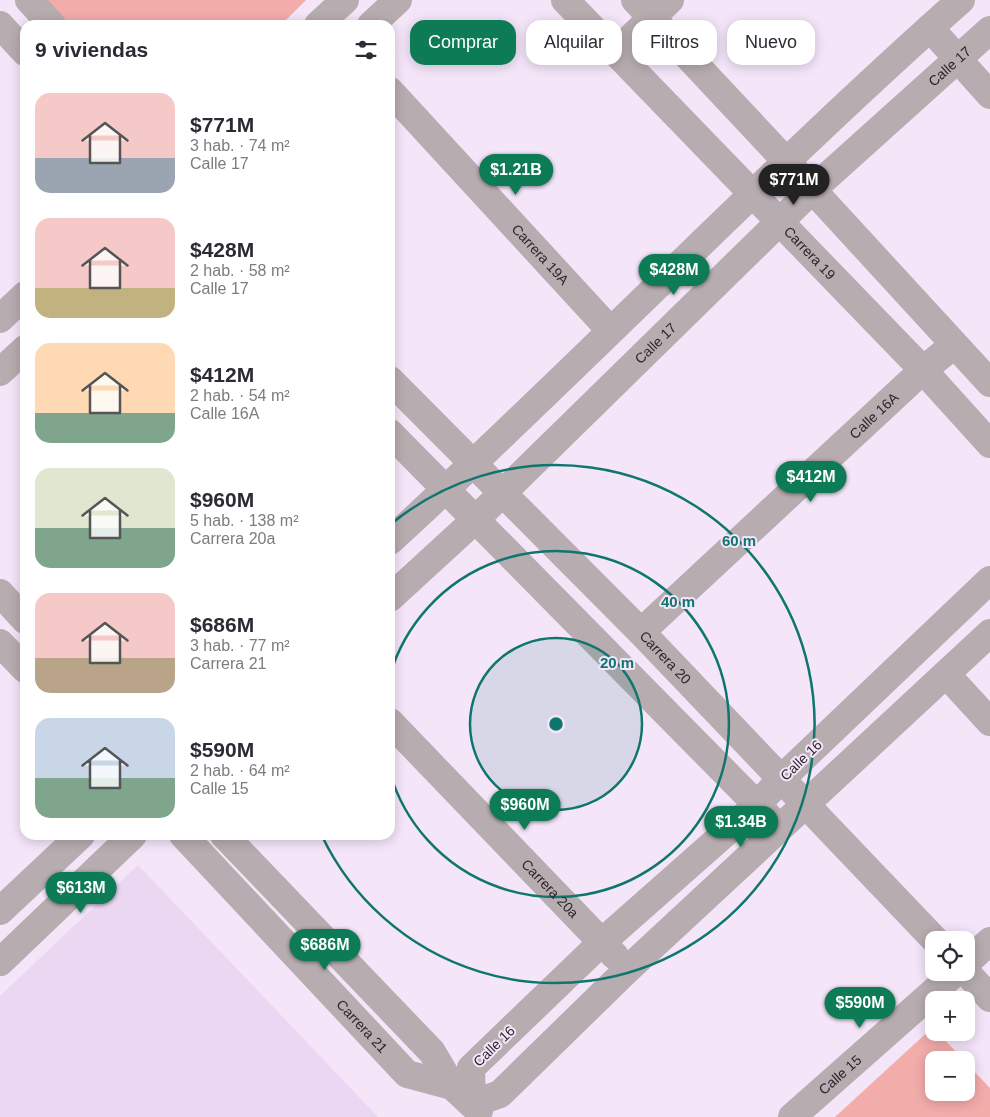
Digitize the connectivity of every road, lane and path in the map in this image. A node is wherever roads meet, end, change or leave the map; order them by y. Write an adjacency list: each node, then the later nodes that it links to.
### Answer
1 (29, 0): 7 (street)
2 (345, 0): 8 (street)
3 (398, 0): 9 (street)
4 (565, 0): 10 (street, Carrera 19)
5 (961, 0): 12 (street)
6 (652, 6): 14 (street); 20 (street)
7 (47, 20)
8 (327, 20)
9 (377, 20)
10 (584, 20)
11 (0, 25): 15 (street)
12 (930, 28): 16 (street); 20 (street)
13 (990, 30): 16 (street, Calle 17)
14 (622, 44)
15 (20, 47)
16 (957, 59): 18 (street); 21 (street, Calle 17)
17 (622, 60): 22 (street, Carrera 19)
18 (990, 95)
19 (395, 96): 26 (street, Carrera 19A)
20 (786, 161): 21 (street); 22 (street)
21 (812, 190): 23 (street, Calle 17); 27 (street)
22 (753, 194): 23 (street, Carrera 19); 26 (street)
23 (780, 222): 29 (street, Carrera 19); 37 (street, Calle 17)
24 (20, 300): 25 (street)
25 (1, 317)
26 (610, 330): 35 (street)
27 (954, 345): 29 (street, Calle 16A); 31 (street)
28 (20, 354): 30 (street)
29 (923, 370): 34 (street, Carrera 19); 45 (street, Calle 16A)
30 (0, 372)
31 (990, 383)
32 (395, 385): 35 (street, Carrera 20)
33 (395, 438): 36 (street)
34 (990, 444)
35 (474, 463): 36 (street); 37 (street, Carrera 20)
36 (446, 490): 38 (street); 39 (street)
37 (503, 493): 38 (street, Calle 17); 45 (street, Carrera 20)
38 (475, 520): 42 (street, Calle 17); 54 (street)
39 (395, 536)
40 (990, 580): 53 (street, Calle 16)
41 (0, 593): 43 (street)
42 (395, 593)
43 (20, 612)
44 (20, 617): 46 (street)
45 (641, 632): 53 (street, Carrera 20)
46 (0, 633)
47 (990, 633): 50 (street)
48 (0, 643): 49 (street)
49 (20, 664)
50 (946, 674): 51 (street); 55 (street)
51 (990, 722)
52 (395, 727): 64 (street, Carrera 20a)
53 (781, 779): 54 (street, Calle 16); 55 (street, Carrera 20)
54 (757, 805): 56 (street); 64 (street, Calle 16)
55 (806, 805): 56 (street); 62 (street, Carrera 20)
56 (781, 828): 67 (street)
57 (76, 840): 61 (street)
58 (128, 840): 66 (street)
59 (188, 840): 71 (street, Carrera 21)
60 (229, 840): 71 (street, Carrera 21)
61 (0, 911)
62 (926, 931)
63 (990, 941): 65 (street)
64 (602, 942): 67 (street, Carrera 20a); 72 (street, Calle 16)
65 (975, 955)
66 (0, 962)
67 (627, 970): 72 (street)
68 (946, 981): 73 (street, Calle 15)
69 (974, 981): 70 (street)
70 (990, 998)
71 (452, 1086): 72 (street, Carrera 21)
72 (478, 1111)
73 (792, 1117)

